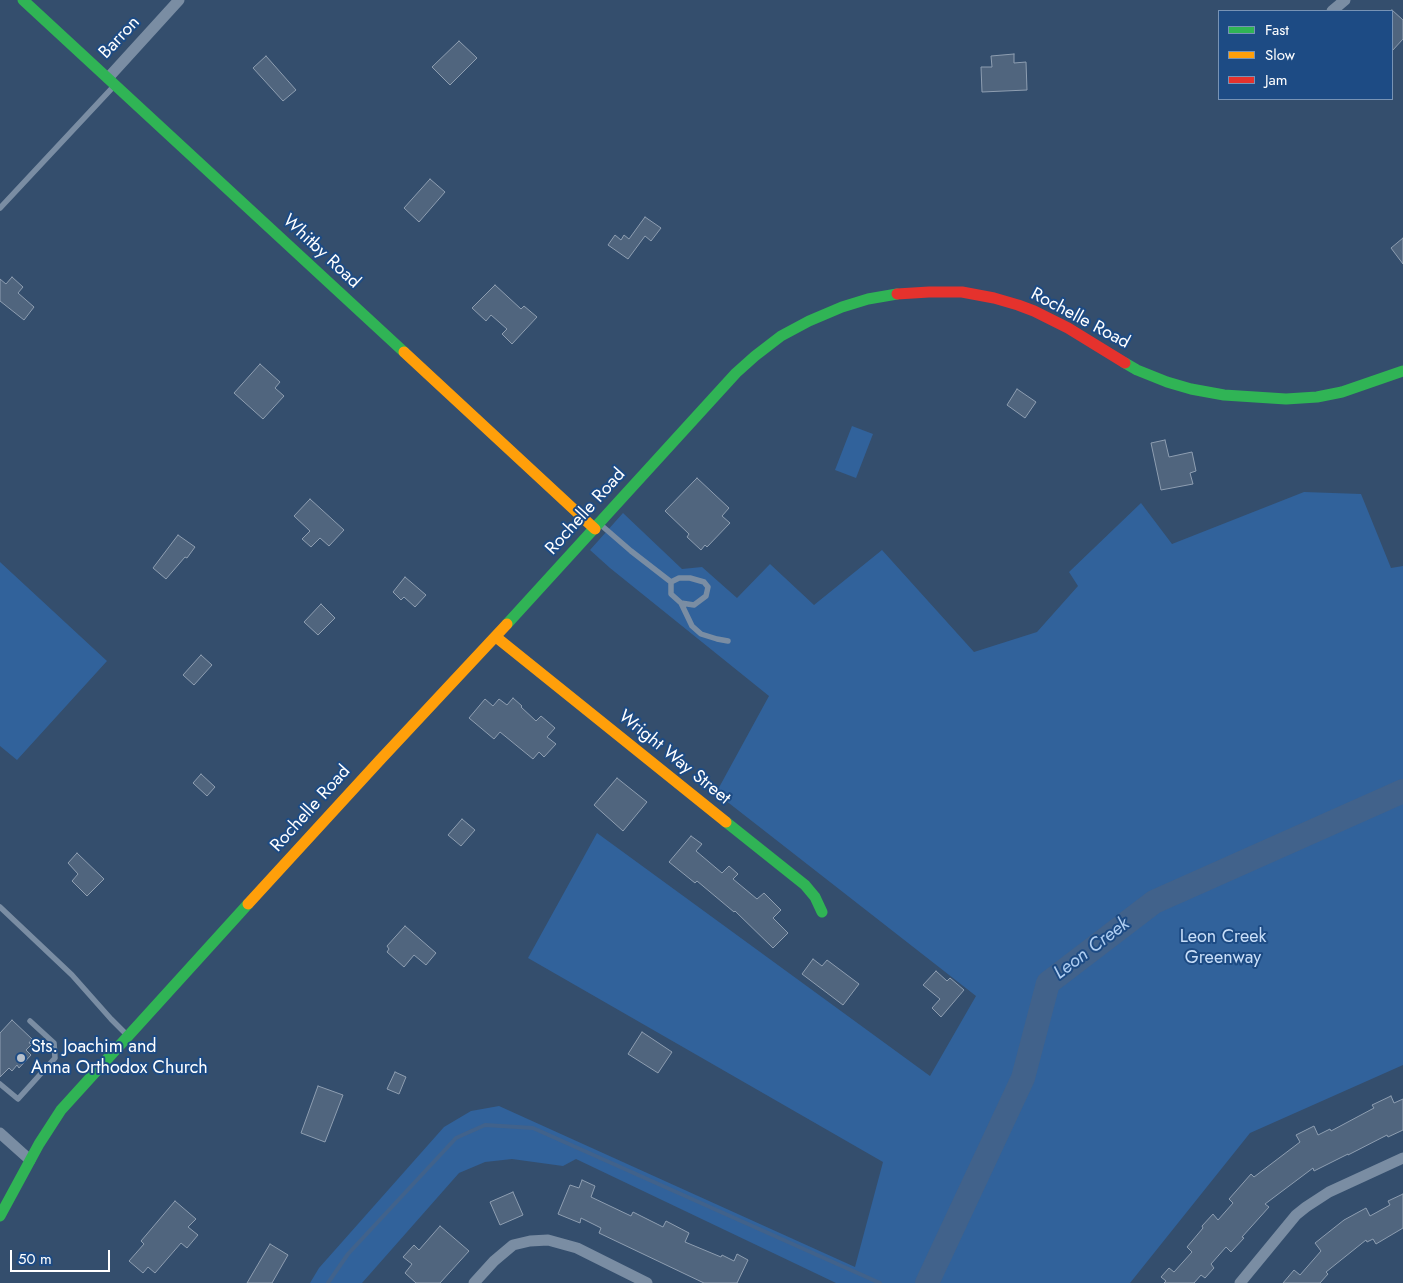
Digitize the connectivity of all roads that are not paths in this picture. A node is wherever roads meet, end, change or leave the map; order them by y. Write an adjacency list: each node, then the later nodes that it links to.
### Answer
1 (23, 0): 5 (street, Whitby Road)
2 (179, 0): 5 (street, Barron)
3 (1344, 0): 4 (street)
4 (1333, 10)
5 (111, 82): 6 (lane); 8 (street, Whitby Road)
6 (0, 208)
7 (1403, 371): 8 (street, Rochelle Road)
8 (597, 526): 9 (lane); 11 (street, Rochelle Road)
9 (671, 582): 10 (lane); 10 (lane)
10 (681, 603): 12 (lane)
11 (496, 637): 14 (street, Wright Way Street); 16 (street, Rochelle Road)
12 (728, 640)
13 (0, 907): 16 (lane)
14 (822, 912)
15 (30, 1021): 17 (lane)
16 (128, 1036): 20 (street, Rochelle Road)
17 (0, 1084)
18 (0, 1133): 20 (street)
19 (1403, 1158): 24 (street)
20 (30, 1160): 21 (street, Rochelle Road)
21 (0, 1216)
22 (474, 1283): 23 (street)
23 (647, 1283)
24 (1240, 1283)

